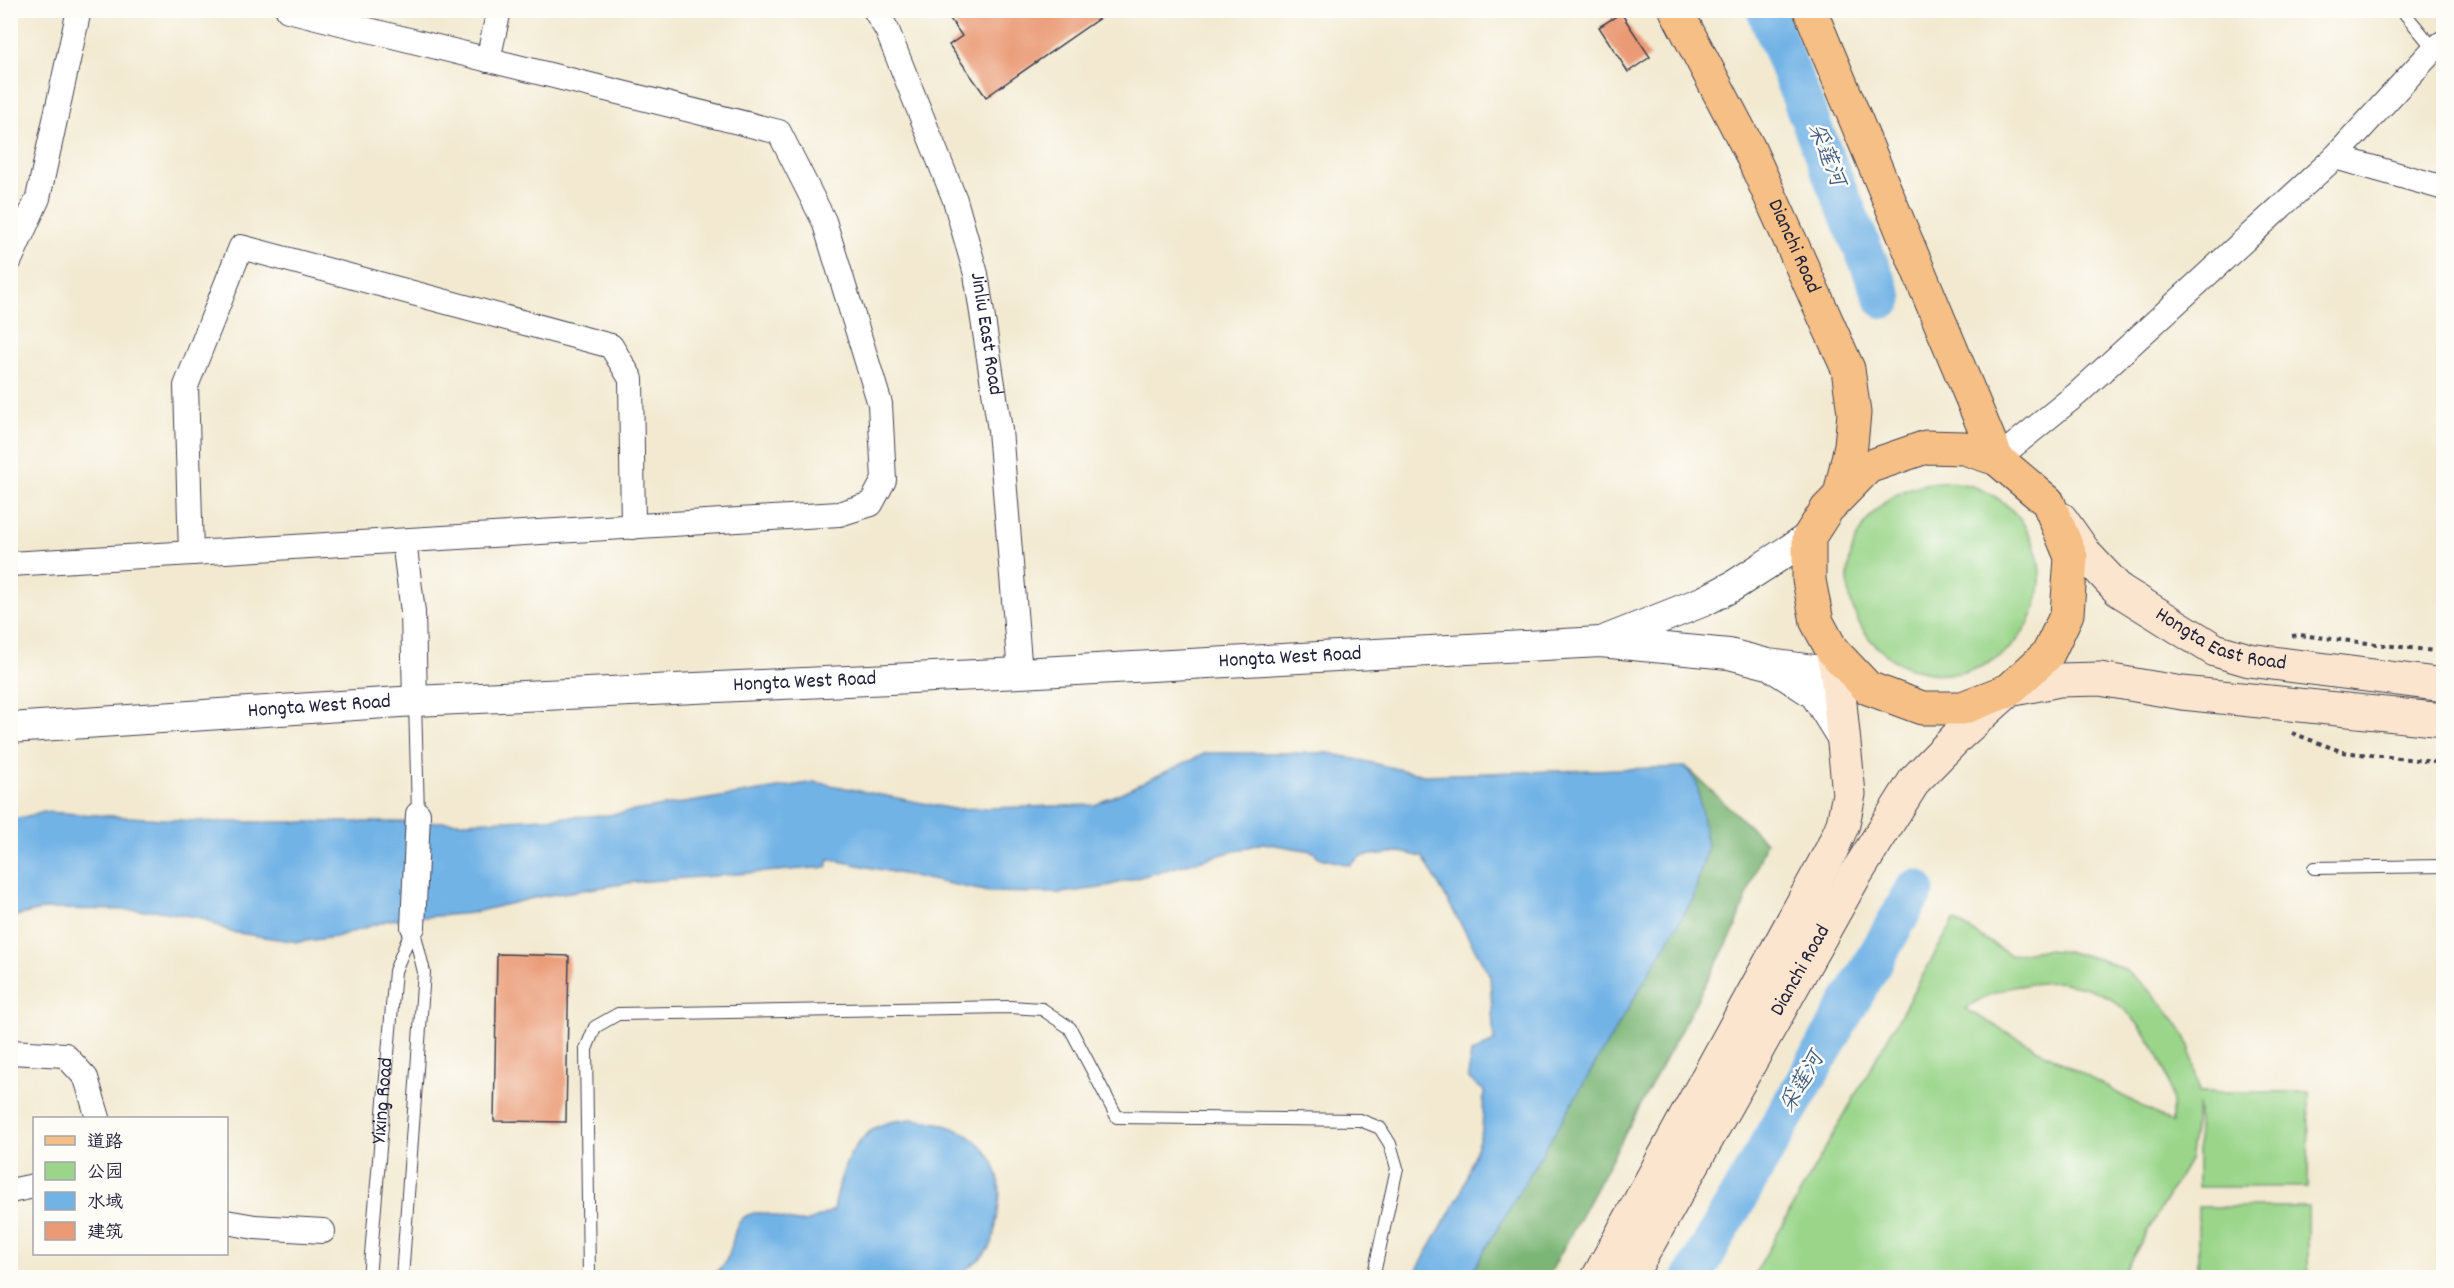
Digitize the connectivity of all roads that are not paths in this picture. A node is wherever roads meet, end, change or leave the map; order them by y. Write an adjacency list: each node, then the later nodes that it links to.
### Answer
1 (79, 10): 12 (street)
2 (288, 10): 9 (street)
3 (499, 10): 9 (street)
4 (875, 10): 24 (street, Jinliu East Road)
5 (1676, 10): 14 (main road, Dianchi Road)
6 (1810, 10): 13 (main road)
7 (2402, 10): 8 (lane)
8 (2439, 46): 10 (street)
9 (488, 60): 16 (street)
10 (2335, 157): 11 (street); 13 (street)
11 (2444, 188)
12 (10, 260)
13 (1997, 459): 14 (main road); 15 (main road)
14 (1840, 495): 17 (main road)
15 (2048, 502): 25 (main road, Hongta East Road); 26 (main road)
16 (633, 527): 18 (street); 19 (street)
17 (1809, 537): 21 (street); 23 (main road)
18 (404, 540): 19 (street); 27 (street)
19 (191, 553): 20 (street)
20 (10, 564)
21 (1600, 642): 22 (street); 24 (street, Hongta West Road)
22 (1768, 664): 23 (street); 30 (street)
23 (1841, 666): 26 (main road); 30 (main road, Dianchi Road)
24 (1020, 674): 27 (street, Hongta West Road)
25 (2444, 685)
26 (2009, 690): 28 (main road, Hongta East Road); 46 (main road, Dianchi Road)
27 (415, 701): 29 (street, Hongta West Road); 31 (lane, Yixing Road)
28 (2444, 720)
29 (10, 728)
30 (1843, 739): 45 (main road, Dianchi Road)
31 (418, 814): 34 (street, Yixing Road)
32 (2444, 866): 33 (lane)
33 (2314, 868)
34 (413, 927): 41 (lane, Yixing Road); 42 (lane, Yixing Road)
35 (10, 1052): 36 (street)
36 (97, 1117)
37 (33, 1186): 38 (street)
38 (10, 1191)
39 (228, 1222): 40 (street)
40 (323, 1231)
41 (369, 1278)
42 (402, 1278)
43 (589, 1278): 44 (lane)
44 (1373, 1278)
45 (1598, 1278)
46 (1629, 1278)

